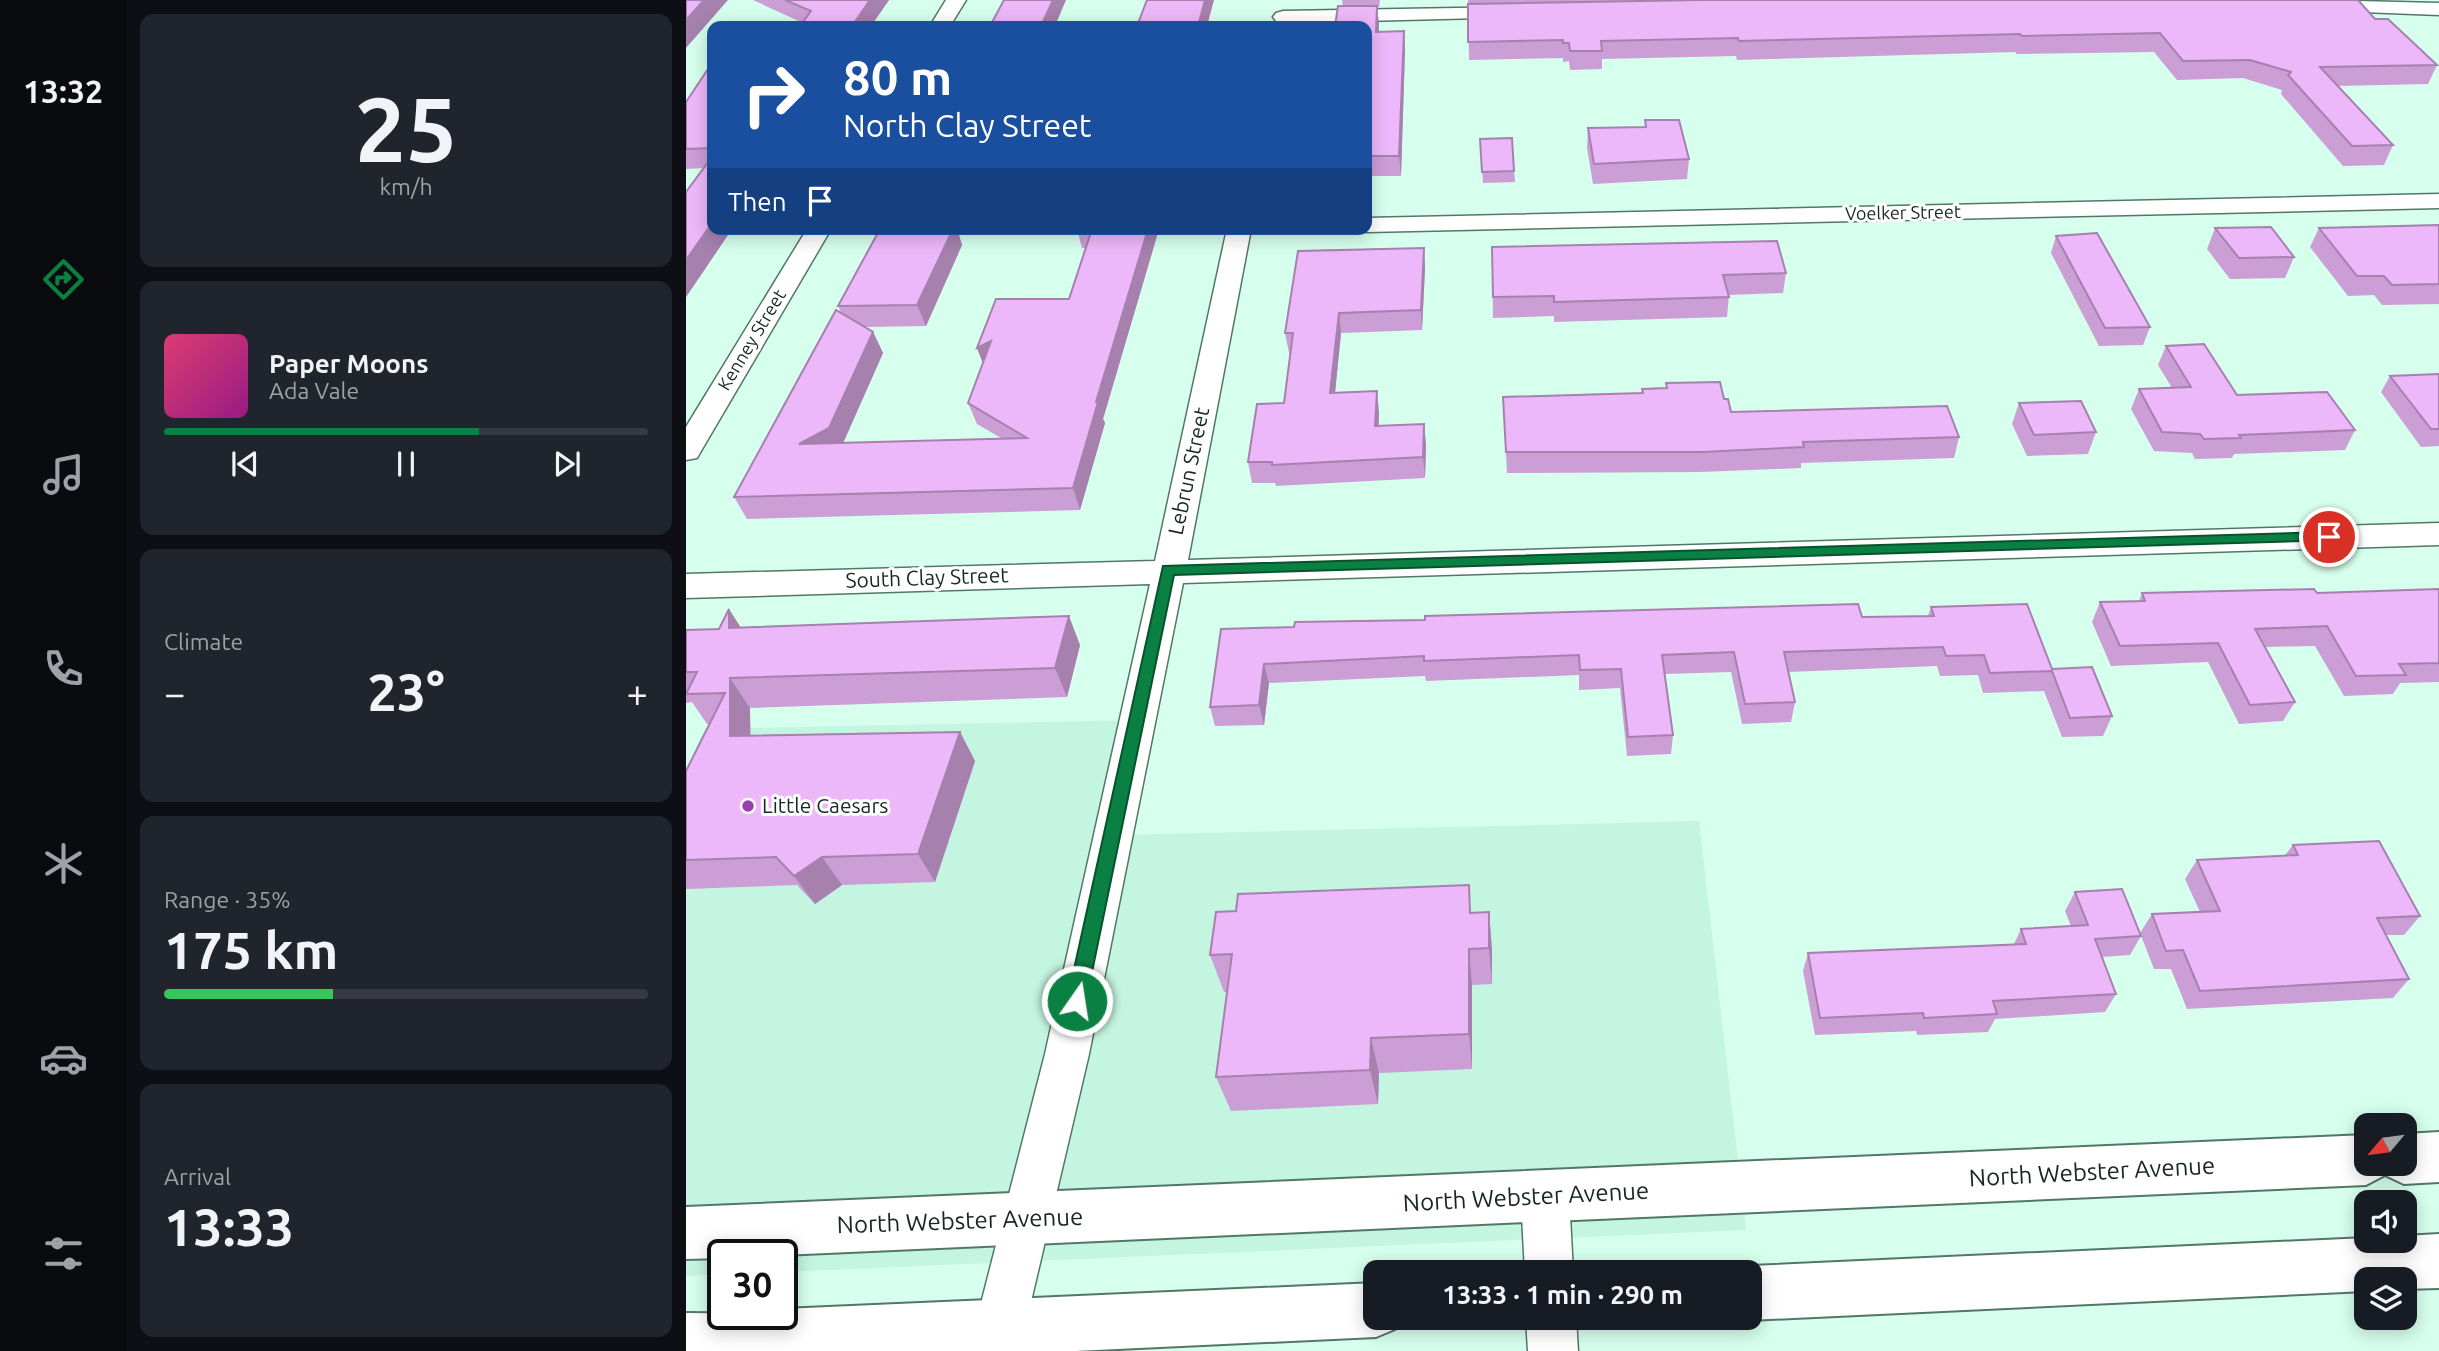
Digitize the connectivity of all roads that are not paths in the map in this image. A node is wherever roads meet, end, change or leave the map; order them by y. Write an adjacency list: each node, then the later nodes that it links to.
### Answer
1 (956, 0): 7 (street)
2 (2407, 4): 3 (street); 6 (street)
3 (2300, 6)
4 (1531, 12): 5 (street)
5 (1284, 14)
6 (2436, 18)
7 (943, 21)
8 (2439, 201): 9 (street, Voelker Street)
9 (1372, 225)
10 (815, 235): 12 (street, Kenney Street)
11 (1238, 235): 14 (street, Lebrun Street)
12 (686, 451)
13 (2439, 534): 14 (street, South Clay Street)
14 (1168, 570): 15 (street, South Clay Street); 20 (street, Lebrun Street)
15 (686, 586)
16 (2439, 1157): 17 (main road)
17 (2417, 1158)
18 (2354, 1161): 19 (main road, North Webster Avenue)
19 (1545, 1197): 20 (main road, North Webster Avenue); 22 (street)
20 (1028, 1219): 21 (main road, North Webster Avenue); 26 (street, Lebrun Street)
21 (686, 1233)
22 (1548, 1260)
23 (2439, 1261): 24 (main road)
24 (1762, 1292)
25 (1363, 1311): 26 (main road)
26 (1000, 1326): 28 (main road)
27 (1552, 1330): 29 (street)
28 (686, 1341)
29 (1553, 1351)

